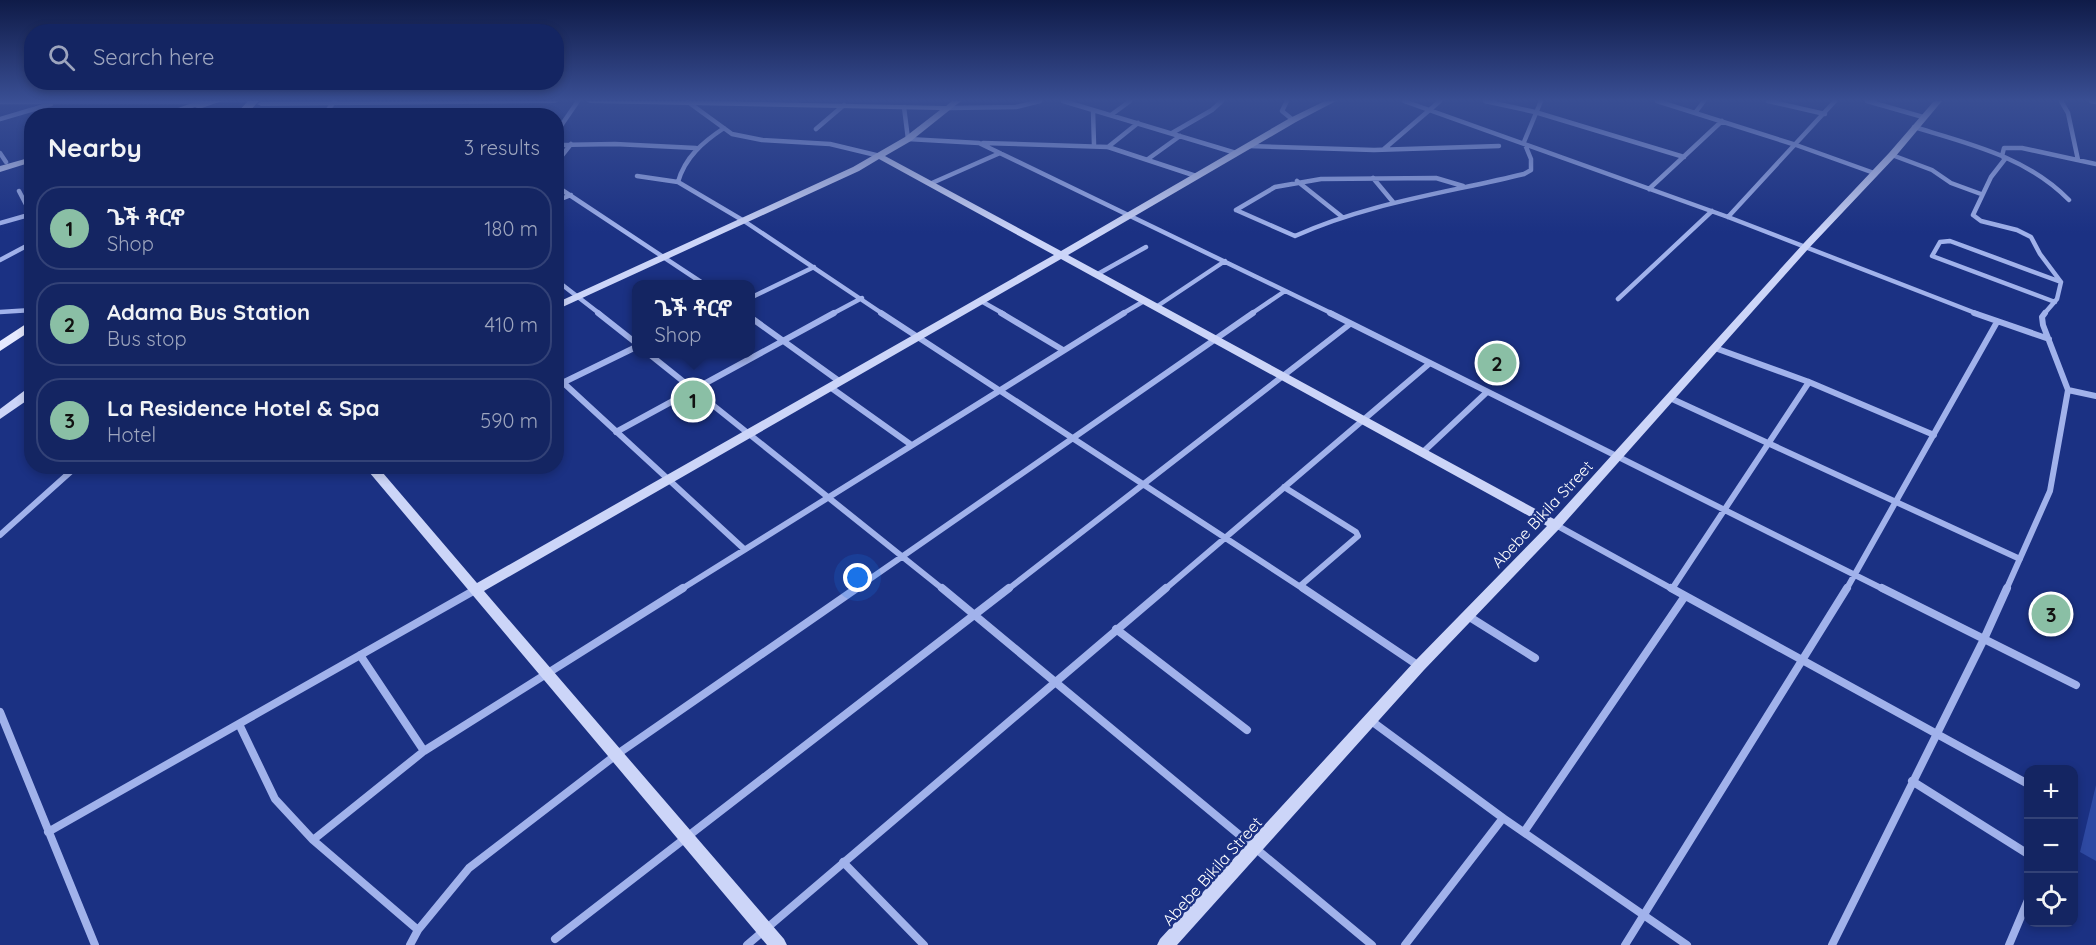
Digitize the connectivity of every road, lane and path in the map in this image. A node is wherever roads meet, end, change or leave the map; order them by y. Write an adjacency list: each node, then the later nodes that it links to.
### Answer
1 (605, 145): 22 (street)
2 (700, 145): 22 (street)
3 (835, 145): 28 (street)
4 (899, 145): 28 (street)
5 (983, 145): 25 (street)
6 (1095, 145): 21 (street)
7 (1110, 145): 21 (street)
8 (1167, 145): 32 (street)
9 (1210, 145): 26 (street)
10 (1389, 145): 23 (street)
11 (1525, 145): 43 (street)
12 (1532, 145): 44 (street)
13 (1645, 145): 30 (street)
14 (1697, 145): 30 (street)
15 (1796, 145): 36 (street); 57 (street)
16 (1900, 145): 27 (street, Abebe Bikila Street)
17 (1975, 145): 29 (street)
18 (2075, 145): 33 (street)
19 (1249, 146): 23 (street); 26 (street)
20 (1499, 146): 23 (street)
21 (1108, 147): 32 (street)
22 (696, 148): 41 (street)
23 (1384, 149)
24 (0, 153): 35 (street)
25 (1000, 153): 42 (street); 54 (street)
26 (1236, 153): 38 (street)
27 (1892, 155): 36 (street, Abebe Bikila Street); 47 (street)
28 (880, 156): 42 (street); 58 (street)
29 (2002, 156): 33 (street); 47 (street); 50 (street)
30 (1684, 157): 44 (street)
31 (24, 159): 35 (street)
32 (1148, 159): 38 (street)
33 (2078, 160): 34 (street)
34 (2096, 164)
35 (2, 165)
36 (1875, 173): 60 (street, Abebe Bikila Street)
37 (637, 176): 41 (street)
38 (1196, 176): 54 (street)
39 (1373, 178): 40 (street); 43 (street); 52 (street)
40 (1297, 181): 56 (street); 56 (street)
41 (678, 182): 58 (street)
42 (932, 183): 63 (street)
43 (1467, 187): 52 (street)
44 (1649, 189): 53 (street)
45 (19, 191): 51 (street)
46 (564, 191): 48 (street)
47 (1981, 194): 70 (street)
48 (571, 195): 49 (street); 64 (street)
49 (564, 198)
50 (2068, 200)
51 (24, 201)
52 (1393, 202): 56 (street)
53 (1712, 212): 57 (street); 76 (street)
54 (1130, 214): 63 (street); 66 (street)
55 (24, 216): 59 (street)
56 (1341, 216)
57 (1728, 217): 60 (street)
58 (744, 221): 64 (street); 67 (street)
59 (0, 223)
60 (1806, 246): 86 (street); 97 (street, Abebe Bikila Street)
61 (24, 247): 65 (street)
62 (1146, 247): 68 (street)
63 (1060, 255): 68 (street); 77 (street)
64 (665, 257): 69 (street); 74 (street)
65 (0, 260)
66 (1225, 261): 72 (street); 81 (street)
67 (814, 267): 73 (street); 75 (street)
68 (1096, 275): 78 (street)
69 (697, 280)
70 (2061, 282): 79 (street); 79 (street)
71 (564, 286): 74 (street)
72 (1285, 291): 87 (street); 92 (street)
73 (755, 296)
74 (578, 297): 80 (street); 94 (street)
75 (862, 298): 90 (street); 93 (street)
76 (1618, 299)
77 (981, 301): 90 (street); 98 (street)
78 (1144, 301): 81 (street); 98 (street)
79 (2055, 302): 91 (street)
80 (564, 303)
81 (1156, 308): 92 (street)
82 (24, 311): 83 (street)
83 (0, 312)
84 (24, 317): 89 (main road)
85 (755, 321): 93 (street)
86 (1997, 322): 91 (street); 119 (street)
87 (1350, 324): 102 (street); 103 (street)
88 (24, 330): 95 (main road)
89 (0, 335)
90 (918, 338): 107 (street); 108 (street)
91 (2049, 339): 110 (street)
92 (1214, 340): 103 (street); 120 (street)
93 (783, 341): 99 (street); 107 (street)
94 (632, 342)
95 (0, 347)
96 (632, 347): 104 (street)
97 (1714, 348): 105 (street); 114 (street, Abebe Bikila Street)
98 (1063, 350): 108 (street)
99 (755, 356)
100 (654, 358): 109 (street)
101 (751, 358): 109 (street)
102 (1430, 363): 111 (street); 116 (street)
103 (1282, 376): 116 (street); 128 (street)
104 (564, 382)
105 (1809, 382): 119 (street); 122 (street)
106 (564, 384): 117 (street)
107 (835, 384): 118 (street); 121 (street)
108 (999, 388): 120 (street); 121 (street)
109 (694, 389): 117 (street); 118 (street)
110 (2068, 390): 112 (street); 138 (street)
111 (1487, 392): 123 (street); 124 (street)
112 (2096, 396)
113 (24, 397): 115 (street)
114 (1670, 398): 122 (street); 124 (street, Abebe Bikila Street)
115 (0, 415)
116 (1362, 420): 123 (street); 129 (street)
117 (616, 432): 127 (street)
118 (749, 433): 127 (street); 130 (street)
119 (1934, 435): 131 (street)
120 (1074, 437): 128 (street); 137 (street)
121 (910, 444): 130 (street)
122 (1769, 444): 131 (street); 132 (street)
123 (1422, 453): 133 (street)
124 (1618, 456): 132 (street); 133 (street, Abebe Bikila Street)
125 (68, 474): 134 (street)
126 (376, 474): 142 (street)
127 (668, 480): 136 (street); 142 (street)
128 (1144, 483): 135 (street); 144 (street)
129 (1284, 487): 135 (street); 140 (street)
130 (826, 497): 136 (street); 137 (street)
131 (1896, 503): 138 (street); 139 (street)
132 (1726, 510): 139 (street); 141 (street)
133 (1556, 525): 141 (street); 145 (street, Abebe Bikila Street)
134 (0, 536)
135 (1225, 536): 140 (street); 146 (street)
136 (744, 549): 152 (street)
137 (903, 556): 144 (street); 161 (street)
138 (2020, 559): 147 (street)
139 (1855, 574): 147 (street); 150 (street)
140 (1300, 586): 151 (street)
141 (1672, 589): 143 (street)
142 (475, 590): 148 (street); 152 (street)
143 (1685, 596): 150 (street); 166 (street)
144 (974, 615): 153 (street); 167 (street)
145 (1468, 616): 149 (street); 151 (street, Abebe Bikila Street)
146 (1116, 629): 153 (street); 158 (street)
147 (1984, 639): 154 (street); 159 (street)
148 (360, 655): 157 (street); 160 (street)
149 (1535, 658)
150 (1802, 659): 159 (street); 173 (street)
151 (1419, 666): 156 (street, Abebe Bikila Street)
152 (546, 674): 160 (street); 161 (street)
153 (1055, 681): 169 (street); 171 (street)
154 (2076, 685)
155 (0, 712): 165 (street)
156 (1370, 720): 164 (street); 169 (street, Abebe Bikila Street)
157 (239, 724): 165 (street); 168 (street)
158 (1247, 730)
159 (1935, 733): 162 (street); 163 (street)
160 (424, 751): 168 (street)
161 (616, 755): 167 (street); 175 (street)
162 (1912, 781): 170 (street); 187 (street)
163 (2024, 782)
164 (1503, 818): 166 (street); 184 (street)
165 (48, 832): 177 (street)
166 (1524, 832): 173 (street)
167 (686, 837): 174 (street); 176 (street)
168 (313, 840): 175 (street)
169 (1256, 848): 182 (street, Abebe Bikila Street); 183 (street)
170 (2024, 851)
171 (843, 862): 174 (street); 181 (street)
172 (2024, 909): 188 (street)
173 (1643, 915): 185 (street); 186 (street)
174 (765, 929): 179 (street); 180 (street)
175 (418, 930): 178 (street)
176 (555, 939)
177 (95, 945)
178 (411, 945)
179 (747, 945)
180 (778, 945)
181 (924, 945)
182 (1166, 945)
183 (1372, 945)
184 (1405, 945)
185 (1625, 945)
186 (1687, 945)
187 (1832, 945)
188 (2009, 945)

